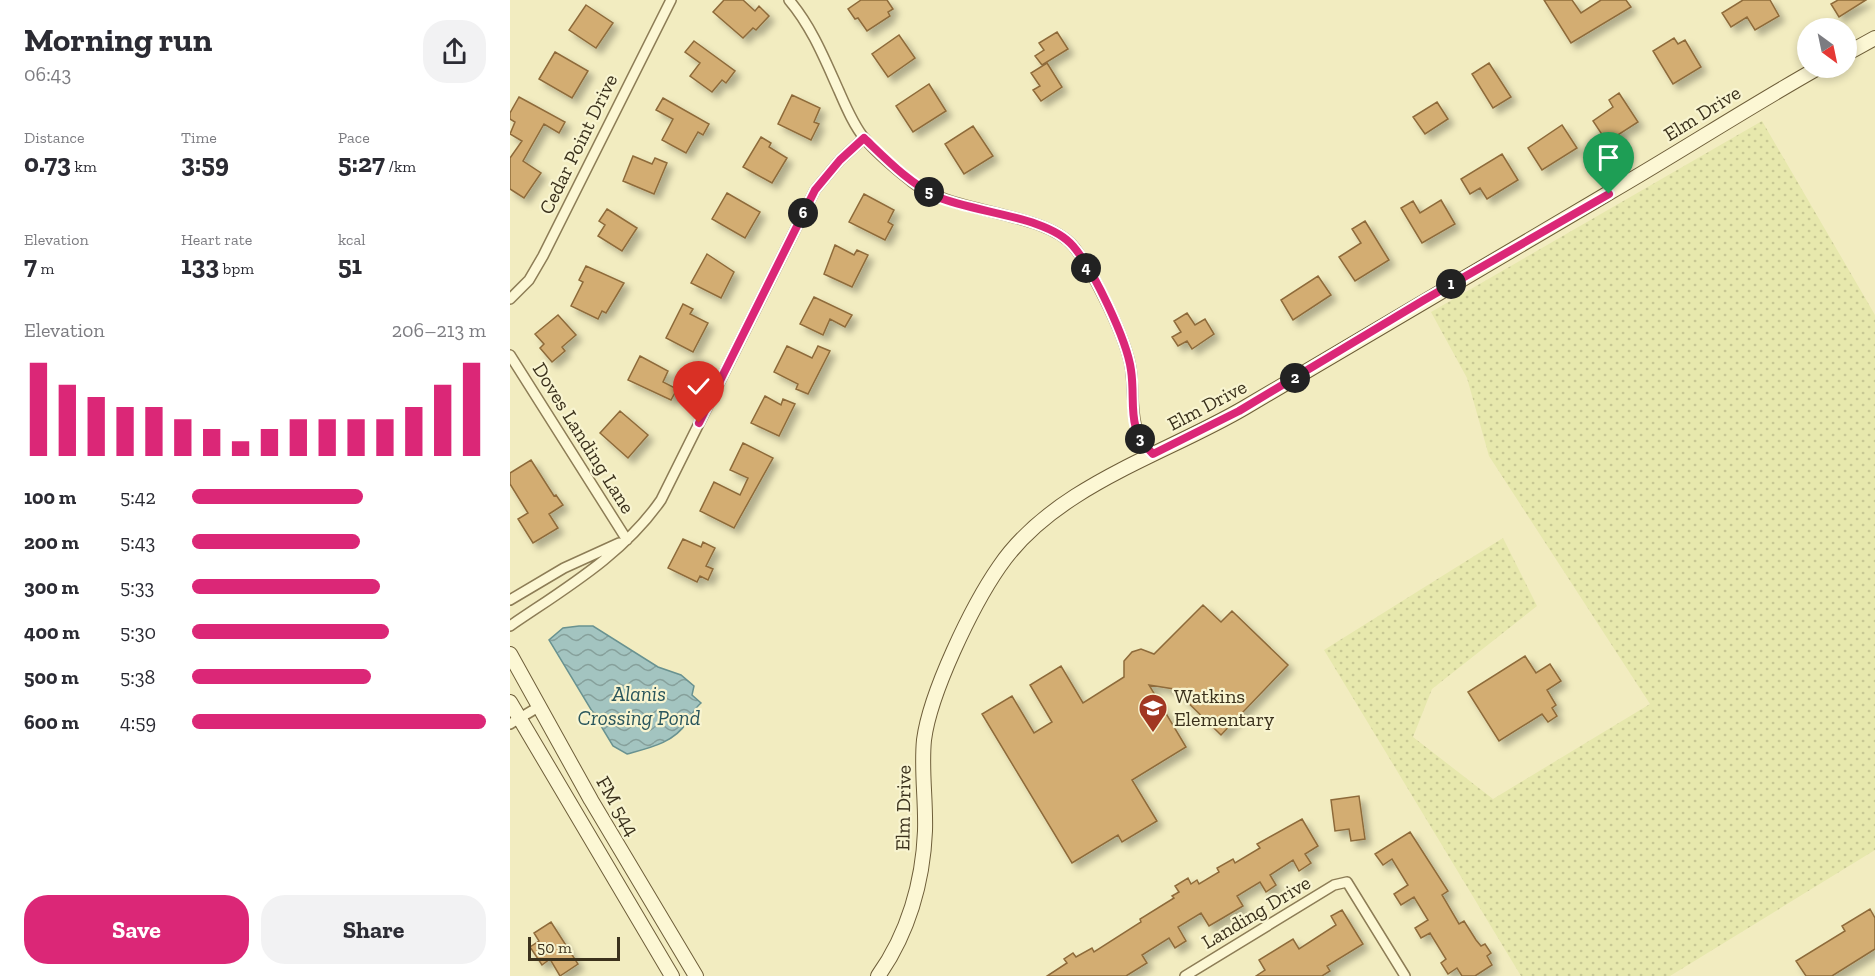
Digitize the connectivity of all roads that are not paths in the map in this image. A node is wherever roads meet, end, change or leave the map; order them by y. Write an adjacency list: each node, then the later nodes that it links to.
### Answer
1 (671, 0): 7 (street, Cedar Point Drive)
2 (789, 0): 6 (street)
3 (1875, 38): 4 (street)
4 (1857, 48)
5 (1801, 78): 9 (street, Elm Drive)
6 (864, 138): 9 (street); 10 (street)
7 (510, 299)
8 (510, 355): 10 (street, Doves Landing Lane)
9 (1153, 454): 19 (street, Elm Drive)
10 (627, 540): 11 (street); 12 (street)
11 (510, 600)
12 (510, 626)
13 (510, 654): 15 (street, FM 544)
14 (510, 702): 16 (street, FM 544)
15 (540, 706): 16 (street); 18 (street, FM 544)
16 (515, 721): 17 (street, FM 544)
17 (672, 976)
18 (696, 976)
19 (878, 976)
20 (1185, 976): 21 (street, Landing Drive)
21 (1406, 976)

